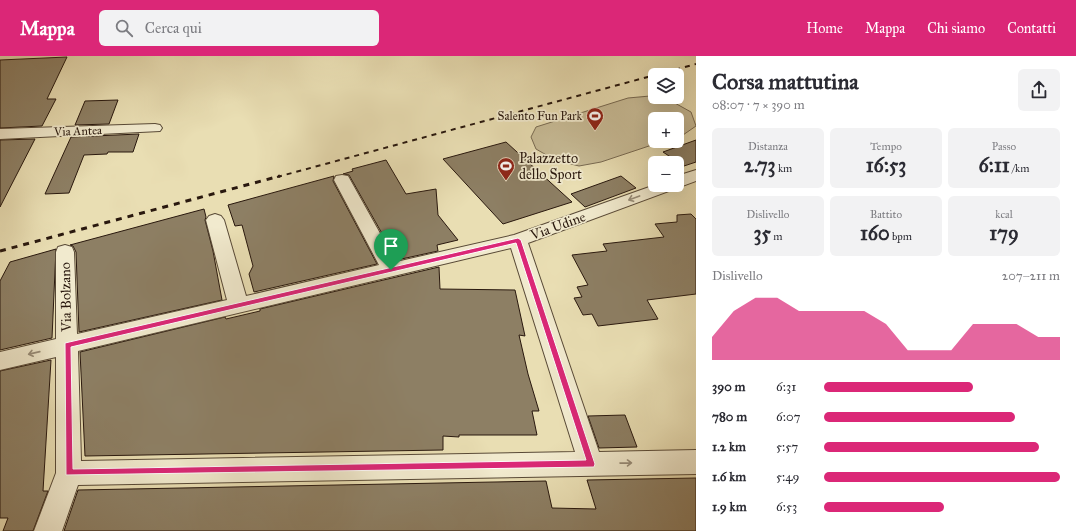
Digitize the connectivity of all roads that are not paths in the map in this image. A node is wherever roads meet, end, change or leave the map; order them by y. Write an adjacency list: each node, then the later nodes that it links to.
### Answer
1 (155, 128): 2 (street, Via Antea)
2 (0, 134)
3 (696, 175): 4 (street)
4 (684, 179)
5 (342, 180): 10 (street)
6 (651, 192): 8 (street, Via Udine, one-way to 8)
7 (215, 220): 11 (street)
8 (518, 240): 10 (street, Via Udine); 15 (street)
9 (65, 252): 12 (street, Via Bolzano)
10 (391, 270): 11 (street, Via Udine)
11 (239, 305): 12 (street, Via Udine)
12 (67, 345): 13 (street, Via Udine, one-way to 13); 16 (street, Via Bolzano)
13 (0, 361)
14 (696, 462): 15 (street, one-way to 14)
15 (591, 464): 16 (street)
16 (69, 473): 17 (street, Via Bolzano)
17 (48, 531)

